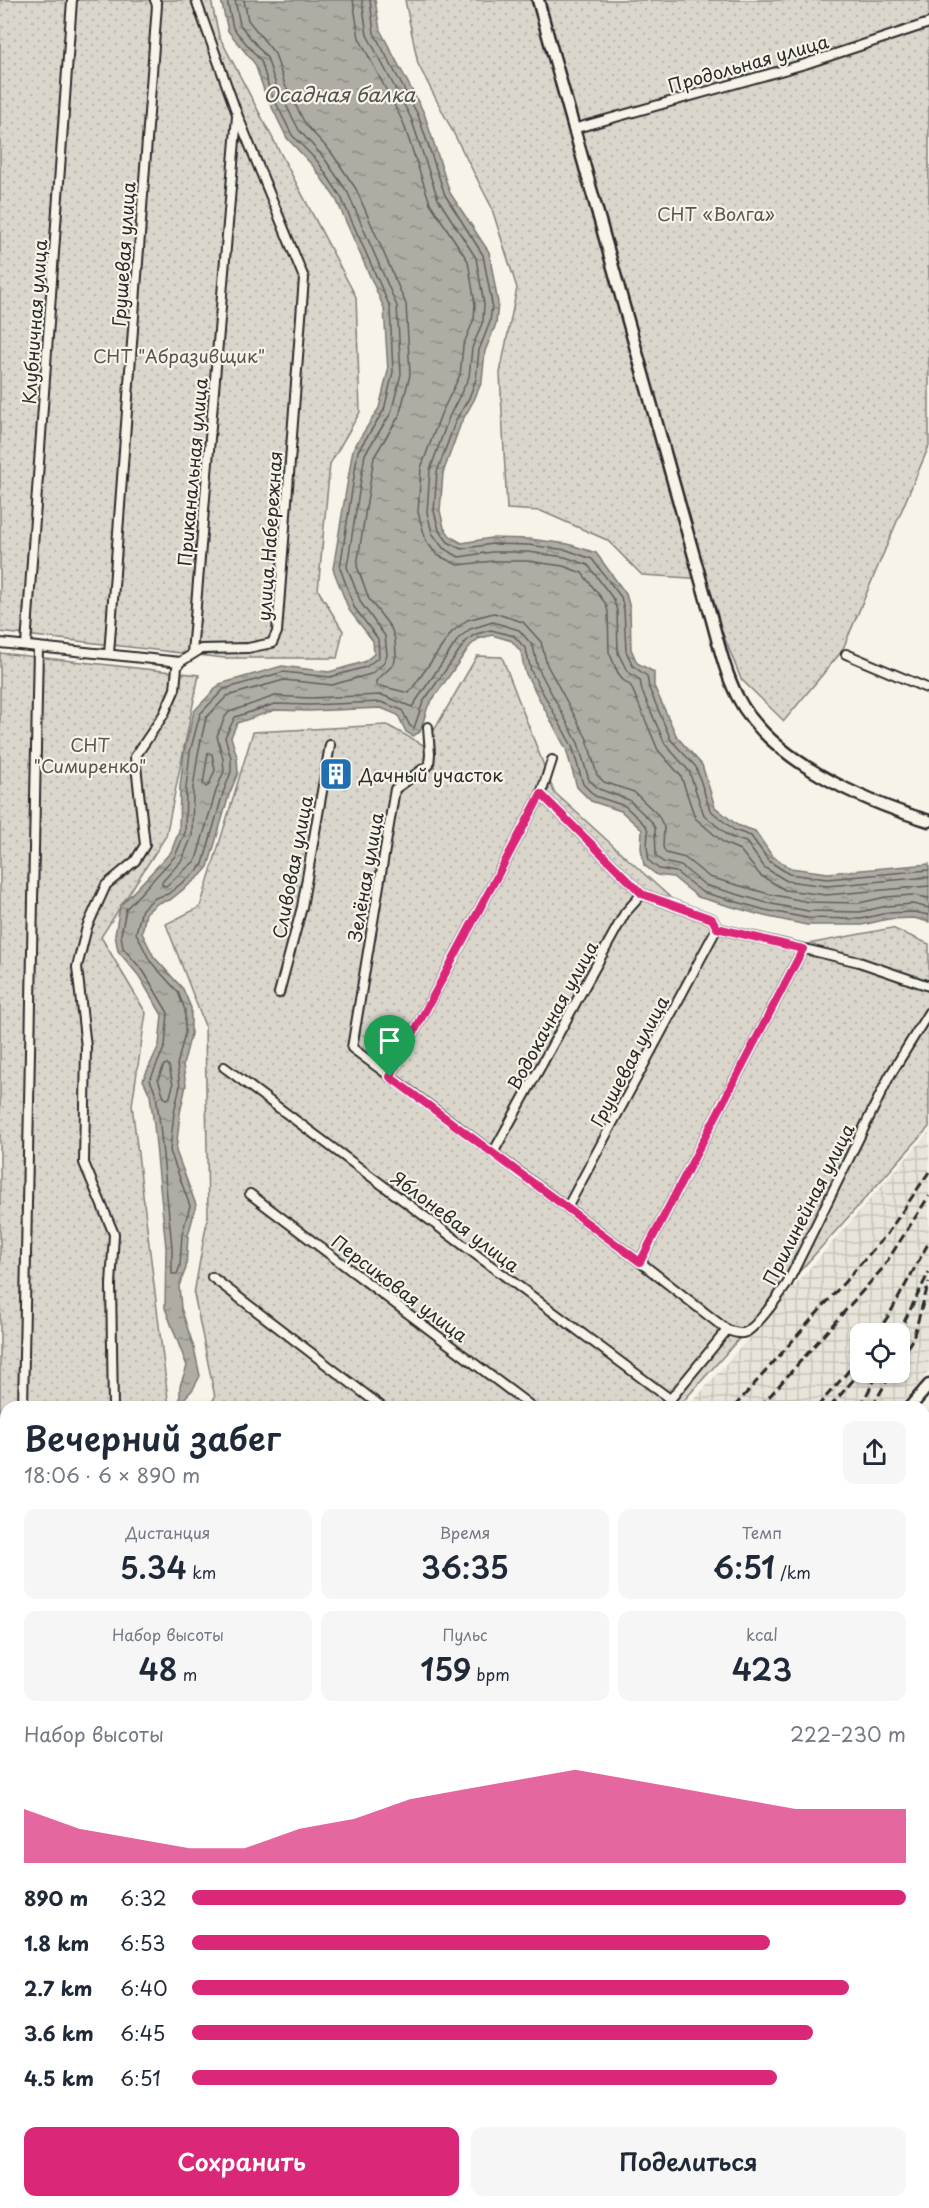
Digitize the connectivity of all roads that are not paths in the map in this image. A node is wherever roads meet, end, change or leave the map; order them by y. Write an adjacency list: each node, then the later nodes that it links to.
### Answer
1 (72, 0): 9 (street, Клубничная улица)
2 (155, 0): 12 (street, Грушевая улица)
3 (196, 0): 6 (street, улица Набережная)
4 (538, 0): 7 (street)
5 (929, 23): 7 (street, Продольная улица)
6 (237, 114): 11 (street, Приканальная улица); 11 (street, улица Набережная)
7 (573, 129): 20 (street)
8 (0, 643): 9 (street)
9 (26, 645): 10 (street)
10 (38, 646): 12 (street); 37 (street)
11 (192, 653): 14 (street, улица Набережная)
12 (108, 654): 14 (street)
13 (846, 654): 15 (street)
14 (180, 662): 38 (street)
15 (929, 689)
16 (428, 727): 28 (street, Зелёная улица)
17 (330, 745): 25 (street, Сливовая улица)
18 (552, 760): 19 (street)
19 (541, 794): 21 (street); 28 (street)
20 (929, 821)
21 (642, 894): 22 (street); 29 (street, Водокачная улица)
22 (717, 928): 23 (street); 31 (street, Грушевая улица)
23 (803, 949): 24 (street); 32 (street)
24 (929, 986)
25 (279, 993)
26 (929, 1012): 34 (street, Прилинейная улица)
27 (224, 1067): 36 (street, Яблоневая улица)
28 (390, 1077): 29 (street)
29 (493, 1154): 31 (street)
30 (249, 1194): 40 (street, Персиковая улица)
31 (567, 1208): 32 (street)
32 (640, 1262): 34 (street)
33 (212, 1277): 39 (street)
34 (728, 1330): 36 (street)
35 (929, 1385): 41 (street)
36 (670, 1399)
37 (23, 1401)
38 (113, 1401)
39 (374, 1401)
40 (524, 1401)
41 (915, 1401)

